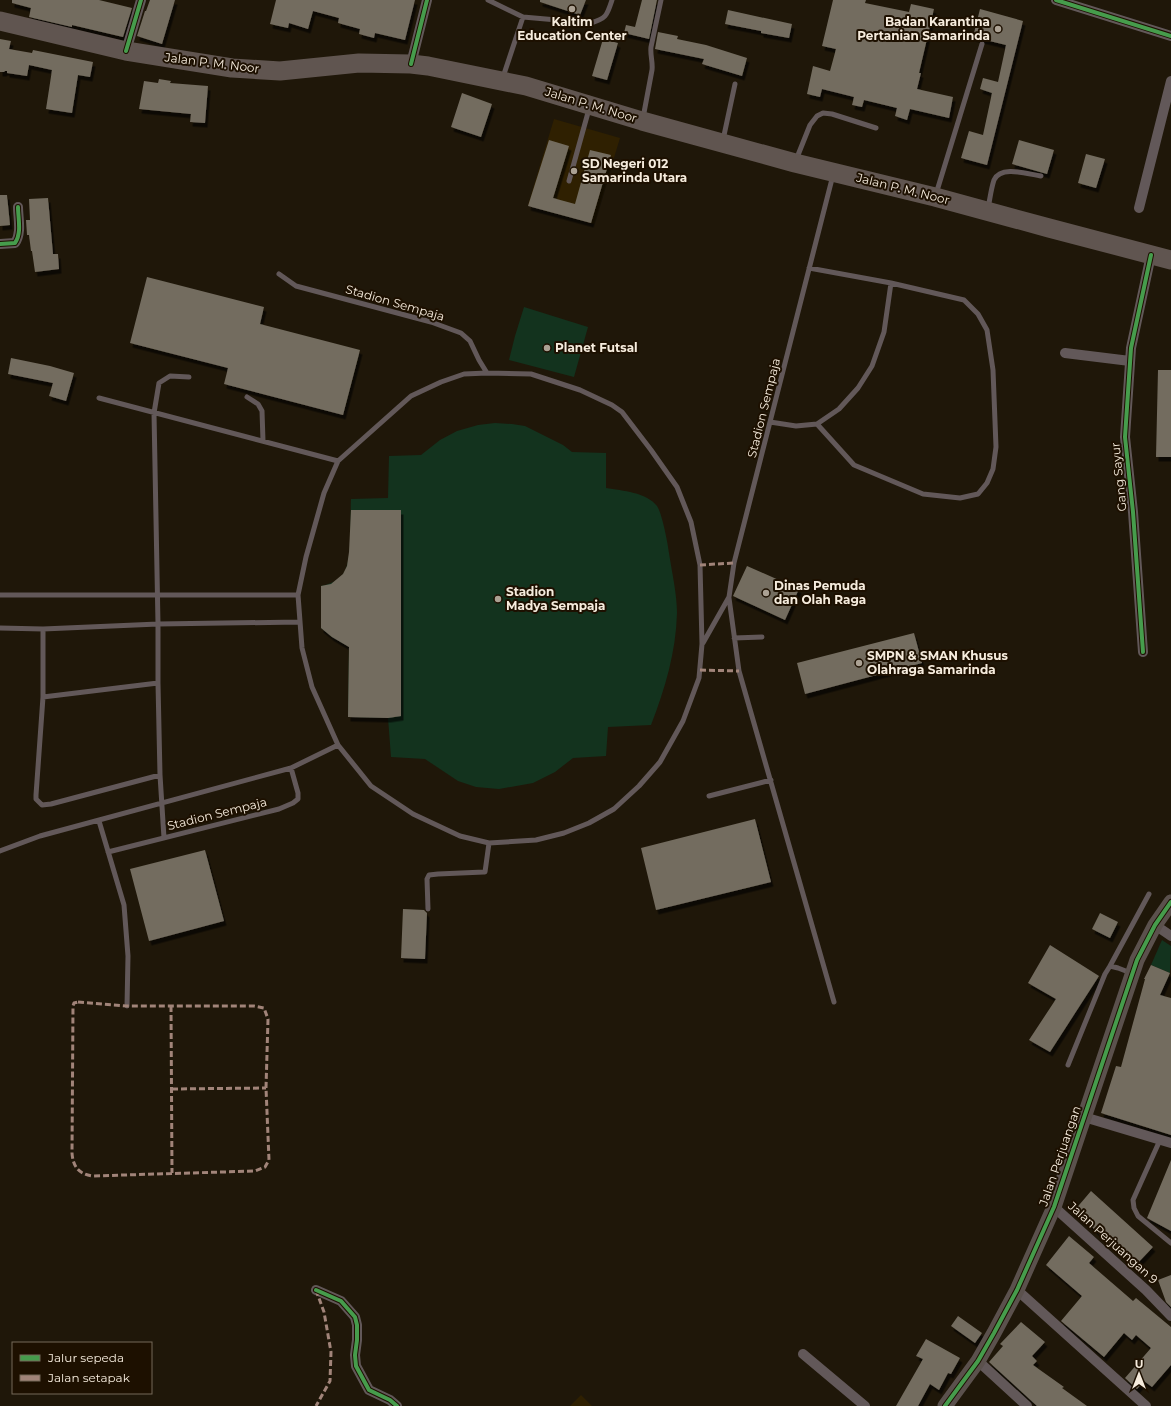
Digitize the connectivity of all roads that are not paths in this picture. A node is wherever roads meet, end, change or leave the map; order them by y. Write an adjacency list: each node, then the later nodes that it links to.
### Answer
1 (141, 0): 11 (street)
2 (427, 0): 12 (street)
3 (488, 0): 7 (lane)
4 (612, 0): 7 (lane)
5 (662, 0): 17 (lane)
6 (1056, 0): 9 (street)
7 (523, 17): 14 (lane)
8 (0, 21): 11 (highway, Jalan P. M. Noor)
9 (1171, 36)
10 (982, 44): 24 (lane)
11 (126, 51): 12 (highway, Jalan P. M. Noor)
12 (411, 64): 14 (highway, Jalan P. M. Noor)
13 (1171, 81): 26 (street)
14 (501, 82): 16 (highway, Jalan P. M. Noor)
15 (735, 84): 19 (lane)
16 (590, 105): 17 (highway, Jalan P. M. Noor); 23 (lane)
17 (642, 121): 19 (highway, Jalan P. M. Noor)
18 (876, 128): 20 (lane)
19 (722, 143): 20 (highway, Jalan P. M. Noor)
20 (795, 163): 21 (highway, Jalan P. M. Noor)
21 (834, 172): 24 (highway, Jalan P. M. Noor); 31 (lane, Stadion Sempaja)
22 (1041, 176): 27 (lane)
23 (569, 181)
24 (935, 196): 27 (highway, Jalan P. M. Noor)
25 (18, 207): 28 (street)
26 (1139, 208)
27 (988, 211): 29 (highway, Jalan P. M. Noor)
28 (0, 244)
29 (1151, 255): 30 (highway, Jalan P. M. Noor); 35 (street, Gang Sayur)
30 (1171, 260)
31 (810, 268): 33 (lane); 41 (lane, Stadion Sempaja)
32 (280, 274): 36 (lane, Stadion Sempaja)
33 (891, 284): 42 (lane); 42 (lane)
34 (1065, 353): 35 (street)
35 (1130, 361): 56 (street, Gang Sayur)
36 (487, 373): 44 (lane, Stadion Sempaja); 55 (lane, Stadion Sempaja)
37 (189, 377): 40 (lane)
38 (247, 397): 43 (lane)
39 (99, 398): 40 (lane)
40 (154, 413): 43 (lane); 46 (lane)
41 (770, 422): 42 (lane); 48 (lane, Stadion Sempaja)
42 (817, 424)
43 (264, 441): 44 (lane)
44 (338, 461): 47 (lane, Stadion Sempaja)
45 (0, 595): 46 (lane)
46 (158, 595): 47 (lane); 50 (lane)
47 (298, 595): 49 (lane, Stadion Sempaja)
48 (729, 597): 54 (lane); 55 (lane, Stadion Sempaja)
49 (299, 622): 50 (lane); 59 (lane, Stadion Sempaja)
50 (158, 624): 52 (lane); 57 (lane)
51 (0, 628): 52 (lane)
52 (43, 629): 58 (lane)
53 (762, 637): 54 (lane)
54 (734, 638): 62 (lane)
55 (702, 644): 67 (lane, Stadion Sempaja)
56 (1143, 652)
57 (158, 683): 58 (lane); 61 (lane)
58 (43, 697): 61 (lane)
59 (338, 745): 60 (lane, Stadion Sempaja); 67 (lane, Stadion Sempaja)
60 (291, 768): 64 (lane, Stadion Sempaja); 66 (lane, Stadion Sempaja)
61 (160, 775): 64 (lane)
62 (771, 780): 63 (lane); 77 (lane)
63 (709, 796)
64 (162, 803): 65 (lane, Stadion Sempaja); 66 (lane)
65 (99, 821): 68 (lane, Stadion Sempaja); 69 (lane)
66 (164, 838): 69 (lane, Stadion Sempaja)
67 (488, 843): 72 (lane)
68 (0, 851)
69 (108, 852): 78 (lane)
70 (1149, 894): 75 (lane)
71 (1171, 902): 73 (street, Jalan Perjuangan)
72 (428, 909)
73 (1155, 925): 74 (street); 76 (street, Jalan Perjuangan)
74 (1171, 936)
75 (1110, 966): 76 (lane); 79 (lane)
76 (1132, 974): 80 (street, Jalan Perjuangan)
77 (834, 1002)
78 (127, 1006)
79 (1068, 1065)
80 (1084, 1117): 81 (street); 83 (street, Jalan Perjuangan)
81 (1160, 1140): 82 (street); 84 (lane)
82 (1171, 1143)
83 (1054, 1207): 86 (street, Jalan Perjuangan); 87 (street, Jalan Perjuangan 9)
84 (1171, 1243)
85 (316, 1290): 90 (street)
86 (1017, 1290): 89 (street, Jalan Perjuangan); 94 (street)
87 (1171, 1316)
88 (803, 1354): 91 (street)
89 (978, 1361): 92 (street, Jalan Perjuangan); 93 (street)
90 (397, 1406)
91 (865, 1406)
92 (944, 1406)
93 (1027, 1406)
94 (1146, 1406)

